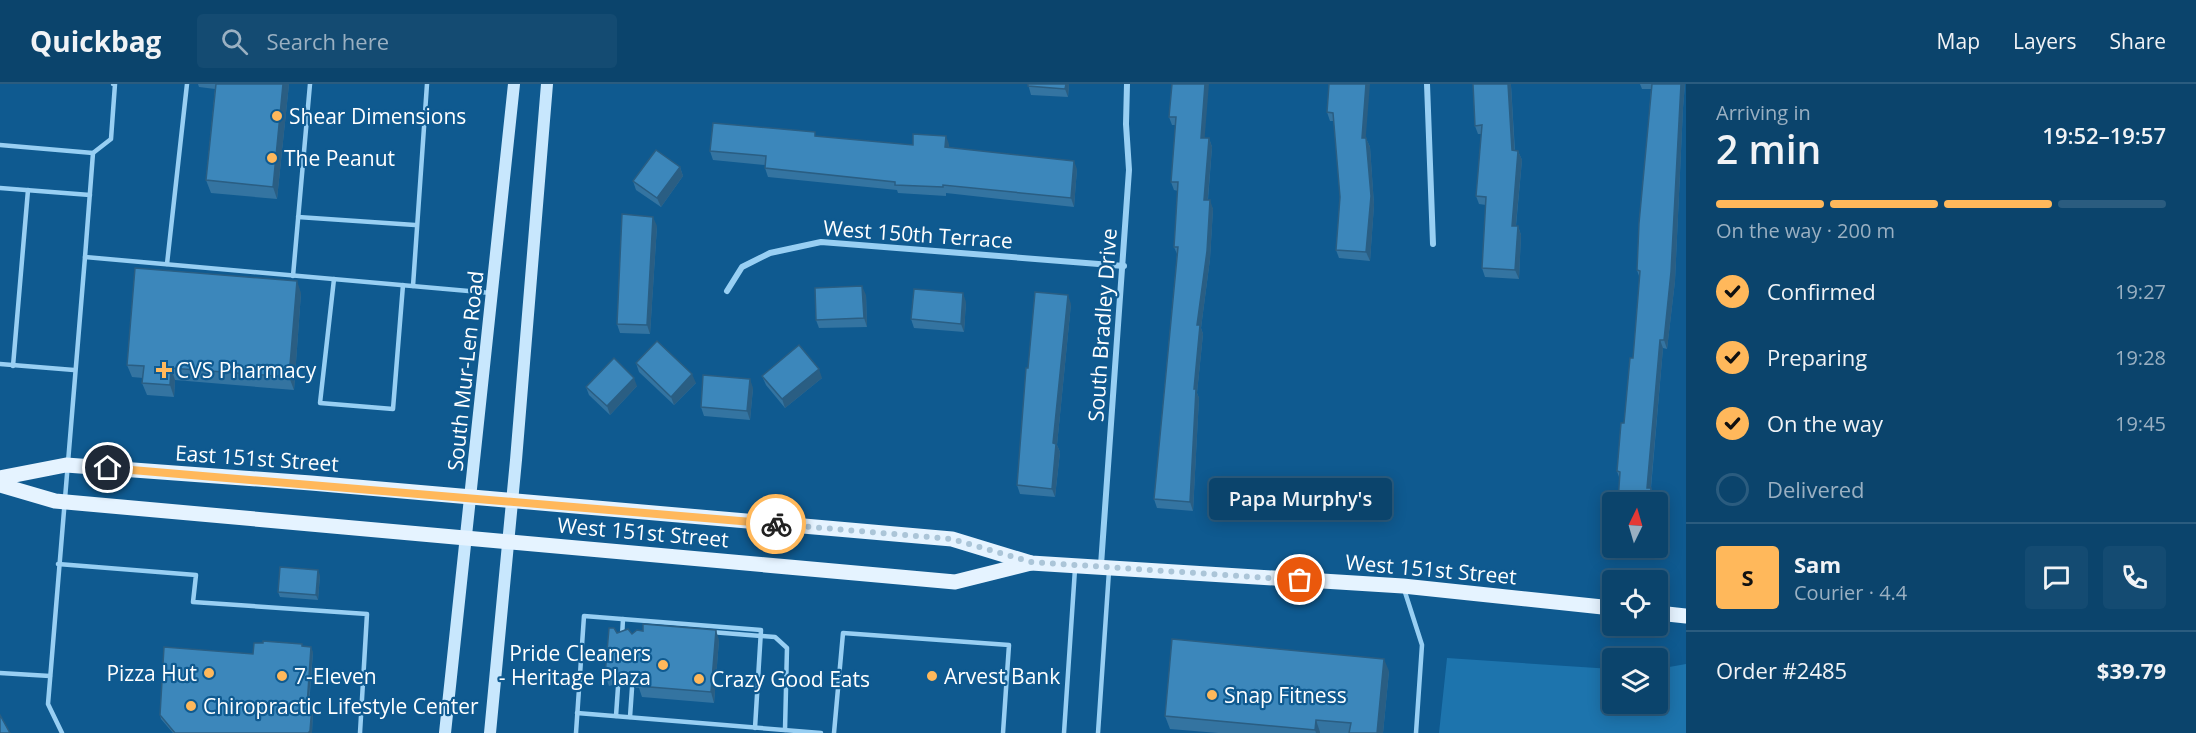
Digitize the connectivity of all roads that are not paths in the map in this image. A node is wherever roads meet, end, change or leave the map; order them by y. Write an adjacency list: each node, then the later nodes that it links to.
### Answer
1 (112, 84): 10 (lane)
2 (187, 84): 18 (lane)
3 (310, 84): 14 (lane)
4 (427, 84): 15 (lane)
5 (514, 84): 25 (main road, South Mur-Len Road)
6 (547, 84): 34 (main road)
7 (1126, 84): 19 (street, South Bradley Drive)
8 (1427, 84): 16 (street)
9 (0, 145): 10 (lane)
10 (93, 153): 13 (lane)
11 (0, 188): 12 (lane)
12 (28, 190): 13 (lane); 27 (lane)
13 (90, 195): 17 (lane)
14 (298, 217): 15 (lane); 20 (lane)
15 (415, 225): 23 (lane)
16 (1433, 244)
17 (85, 257): 18 (lane); 28 (lane)
18 (167, 264): 20 (lane)
19 (1124, 266): 24 (street, West 150th Terrace); 40 (street, South Bradley Drive)
20 (293, 276): 21 (lane)
21 (334, 279): 22 (lane); 22 (lane)
22 (403, 285): 23 (lane)
23 (412, 286): 25 (lane)
24 (727, 291)
25 (493, 293): 32 (main road, South Mur-Len Road)
26 (0, 364): 27 (lane)
27 (13, 366): 28 (lane)
28 (74, 370): 29 (lane)
29 (66, 465): 30 (main road, East 151st Street); 32 (main road, East 151st Street); 33 (lane)
30 (0, 478)
31 (0, 485): 33 (main road)
32 (470, 497): 34 (main road, East 151st Street); 35 (main road, South Mur-Len Road)
33 (63, 501): 35 (main road); 38 (lane)
34 (512, 501): 36 (main road); 37 (main road, West 151st Street)
35 (464, 537): 36 (main road, West 151st Street); 61 (main road, South Mur-Len Road)
36 (507, 541): 37 (main road, West 151st Street); 62 (main road)
37 (1031, 562): 39 (main road, West 151st Street)
38 (58, 564): 51 (lane); 60 (lane)
39 (1075, 566): 40 (main road, West 151st Street); 67 (lane)
40 (1105, 568): 41 (main road, West 151st Street); 68 (lane)
41 (1403, 586): 42 (main road, West 151st Street); 69 (lane)
42 (1602, 607)
43 (1668, 614): 44 (main road)
44 (1686, 616)
45 (623, 619): 46 (lane); 49 (lane); 54 (lane)
46 (638, 620): 47 (lane); 48 (lane)
47 (637, 630)
48 (761, 636): 57 (lane); 58 (lane)
49 (622, 639)
50 (0, 673): 51 (lane)
51 (50, 676): 59 (lane)
52 (618, 687): 55 (lane)
53 (632, 688): 56 (lane)
54 (577, 713): 55 (lane); 63 (lane)
55 (616, 716): 56 (lane)
56 (630, 717): 57 (lane)
57 (755, 728): 58 (lane)
58 (785, 730): 64 (lane)
59 (62, 733)
60 (360, 733)
61 (444, 733)
62 (490, 733)
63 (576, 733)
64 (821, 733)
65 (834, 733): 66 (lane)
66 (1003, 733)
67 (1064, 733)
68 (1098, 733)
69 (1416, 733)

